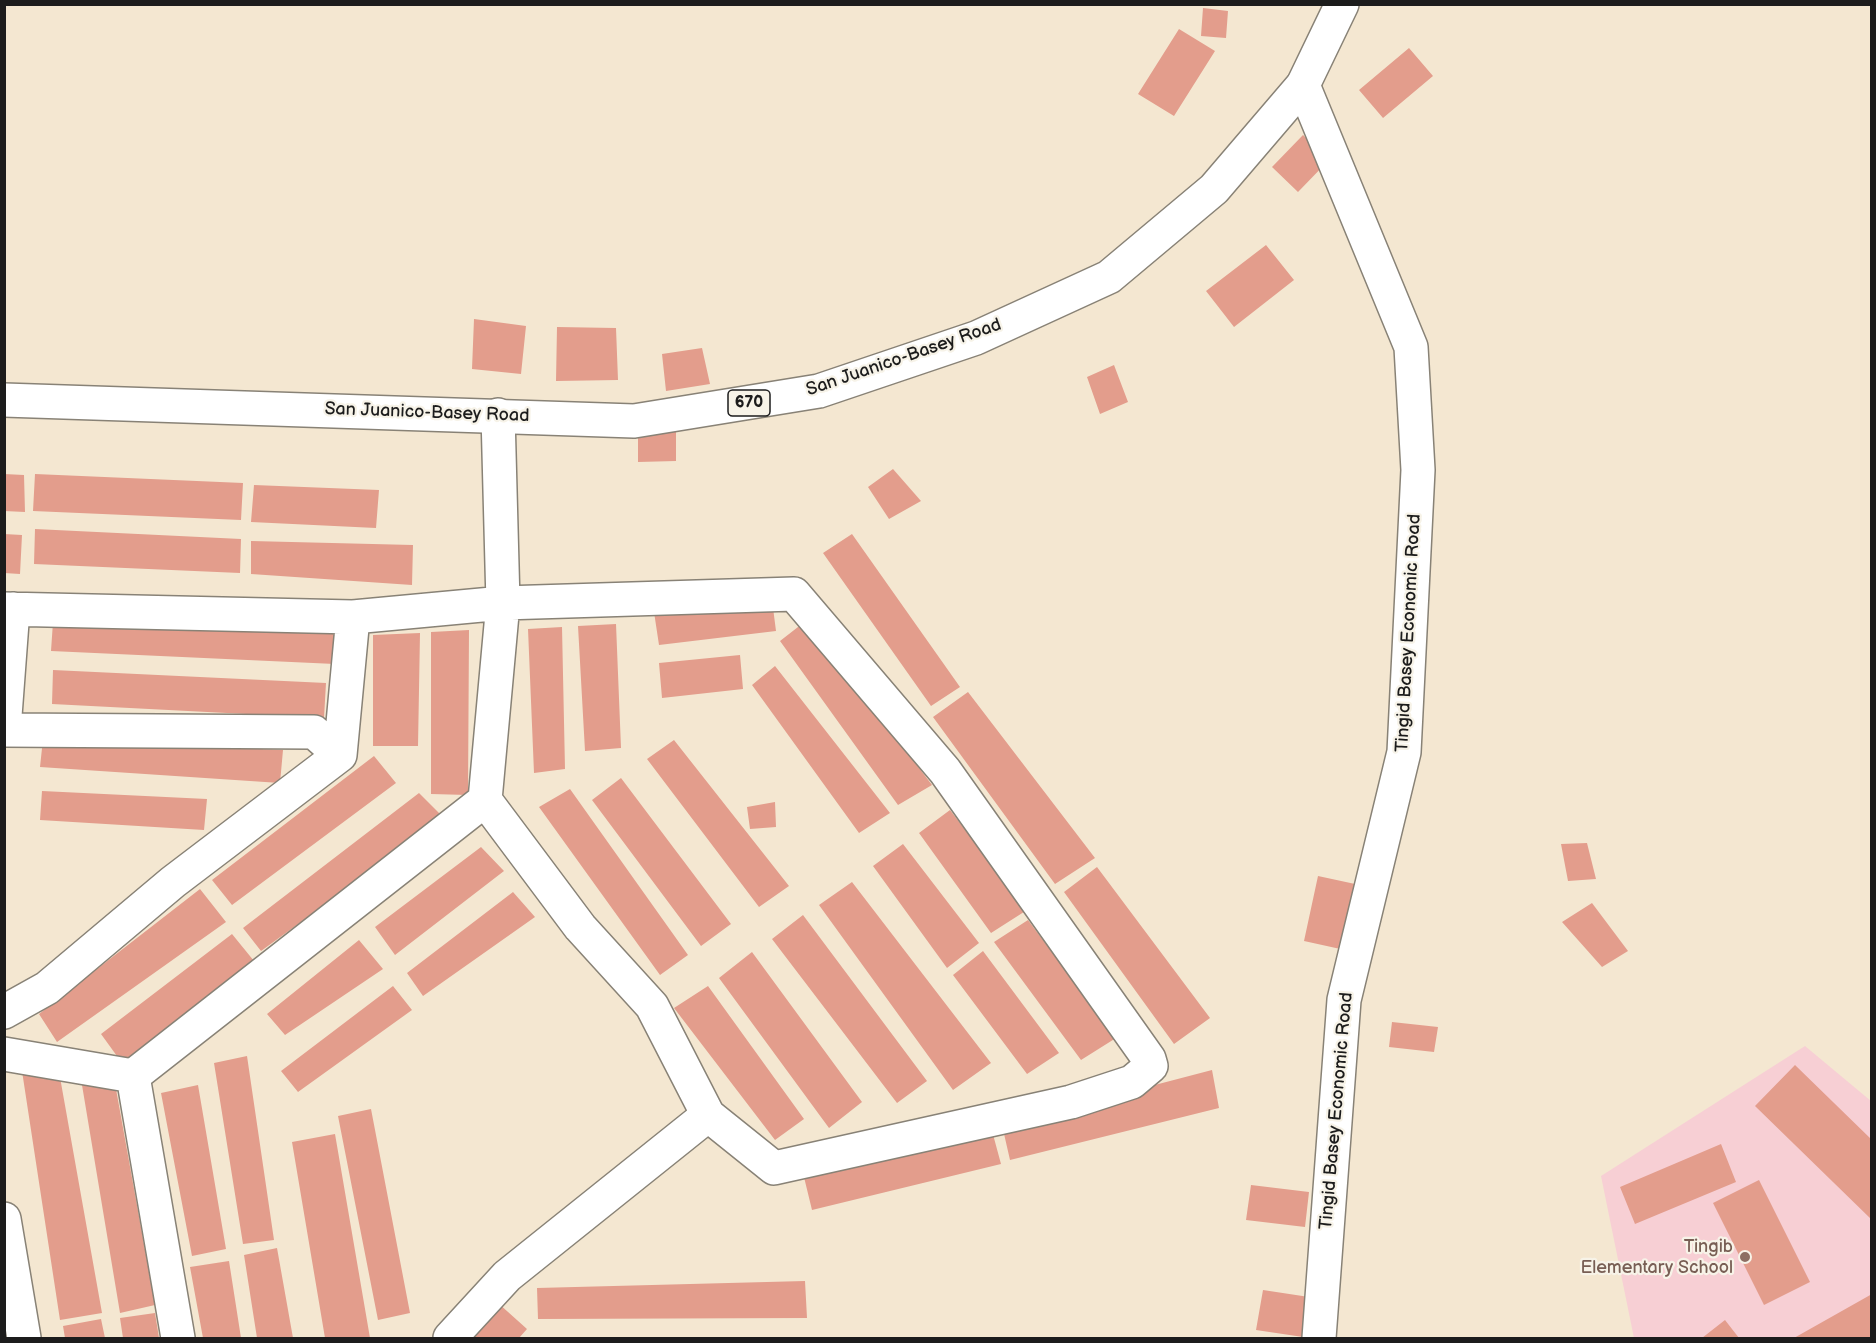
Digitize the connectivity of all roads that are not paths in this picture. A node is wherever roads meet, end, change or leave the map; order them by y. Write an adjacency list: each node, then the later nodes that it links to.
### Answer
1 (1342, 4): 2 (street, San Juanico-Basey Road / 670)
2 (1303, 85): 4 (street, San Juanico-Basey Road / 670); 20 (street, Tingid Basey Economic Road)
3 (4, 400): 4 (street, San Juanico-Basey Road / 670)
4 (498, 415): 5 (street)
5 (502, 603): 7 (street); 10 (street); 14 (street)
6 (9, 609): 7 (street); 8 (street)
7 (353, 617): 9 (street)
8 (4, 729): 9 (street)
9 (340, 755): 11 (street)
10 (484, 800): 13 (street); 14 (street)
11 (4, 1012)
12 (4, 1054): 13 (street)
13 (133, 1076): 18 (street)
14 (708, 1115): 19 (street)
15 (4, 1219): 16 (street)
16 (9, 1285): 17 (street)
17 (24, 1338)
18 (178, 1338)
19 (450, 1338)
20 (1319, 1338)

